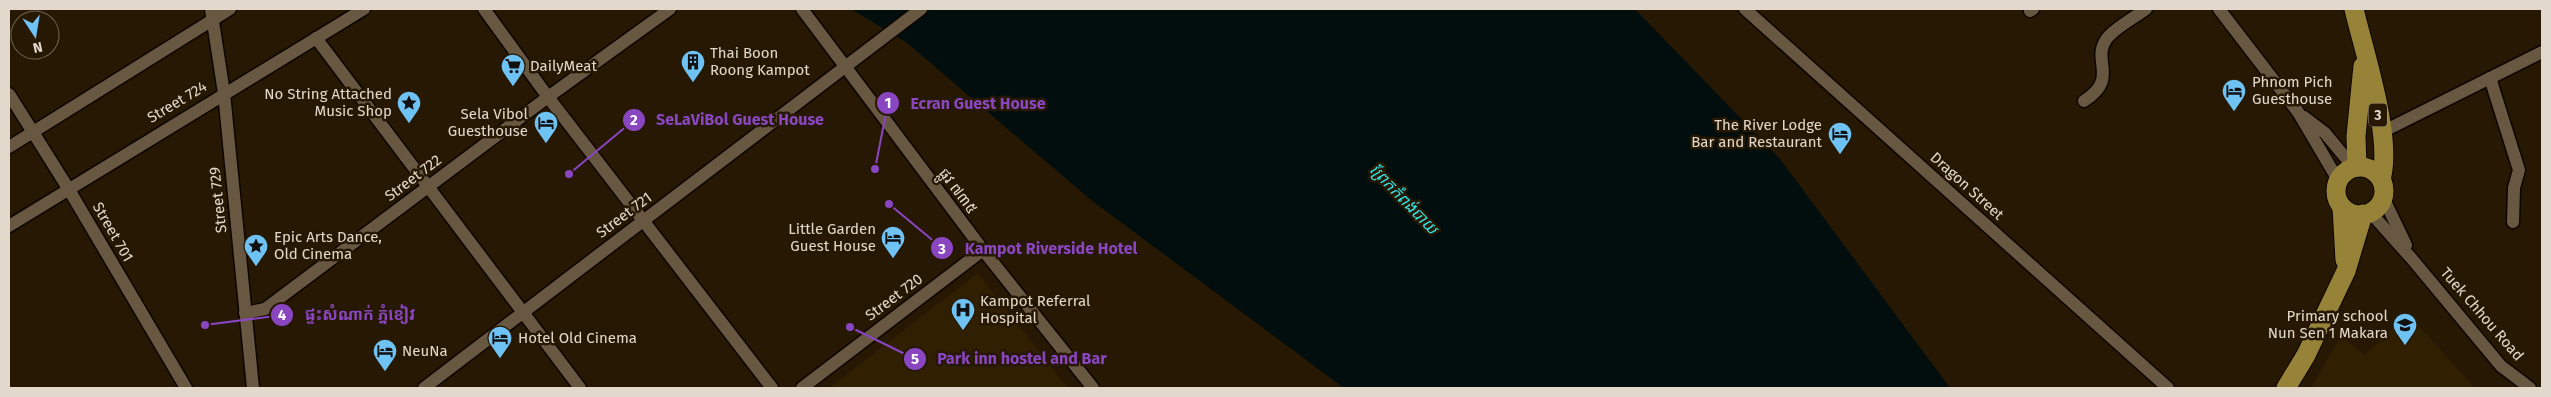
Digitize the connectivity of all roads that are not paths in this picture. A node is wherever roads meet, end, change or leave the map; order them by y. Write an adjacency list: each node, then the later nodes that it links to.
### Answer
1 (230, 9): 11 (street)
2 (364, 9): 12 (street, Street 724)
3 (484, 9): 19 (street)
4 (670, 9): 19 (street, Street 722)
5 (802, 9): 15 (street, ផ្លូវ ៧៣៥)
6 (922, 9): 15 (street, Street 721)
7 (1744, 9): 47 (street, Dragon Street)
8 (2146, 9): 20 (street)
9 (2219, 9): 21 (street)
10 (2354, 9): 13 (highway, 3)
11 (212, 14): 17 (street, Street 729); 22 (street)
12 (316, 38): 17 (street, Street 724); 27 (street)
13 (2364, 51): 23 (highway, 3); 25 (highway, 3)
14 (2542, 52): 16 (street)
15 (846, 68): 32 (street, Street 721); 35 (street, ផ្លូវ ៧៣៥)
16 (2490, 78): 23 (street); 33 (street)
17 (224, 93): 28 (street, Street 724); 38 (street, Street 729)
18 (9, 94): 22 (street, Street 701)
19 (548, 97): 27 (street, Street 722); 32 (street)
20 (2084, 101)
21 (2298, 112): 25 (street); 26 (street)
22 (33, 132): 24 (street); 28 (street, Street 701)
23 (2382, 132): 29 (highway, 3)
24 (9, 147)
25 (2355, 167): 26 (highway); 29 (highway)
26 (2338, 180): 30 (highway)
27 (428, 187): 38 (street, Street 722); 39 (street)
28 (68, 188): 34 (street, Street 724); 40 (street, Street 701)
29 (2382, 188): 31 (highway); 36 (street, Tuek Chhou Road)
30 (2342, 207): 31 (highway); 37 (highway)
31 (2367, 213): 36 (street, Tuek Chhou Road); 37 (highway)
32 (643, 221): 39 (street, Street 721); 44 (street)
33 (2513, 222)
34 (9, 226)
35 (983, 250): 45 (street, Street 720); 46 (street, ផ្លូវ ៧៣៥)
36 (2412, 259): 49 (street, Tuek Chhou Road)
37 (2346, 271): 48 (highway)
38 (245, 312): 41 (street, Street 729)
39 (522, 314): 42 (street, Street 721); 43 (street)
40 (186, 388)
41 (253, 388)
42 (424, 388)
43 (580, 388)
44 (772, 388)
45 (802, 388)
46 (1093, 388)
47 (2168, 388)
48 (2286, 388)
49 (2530, 388)

